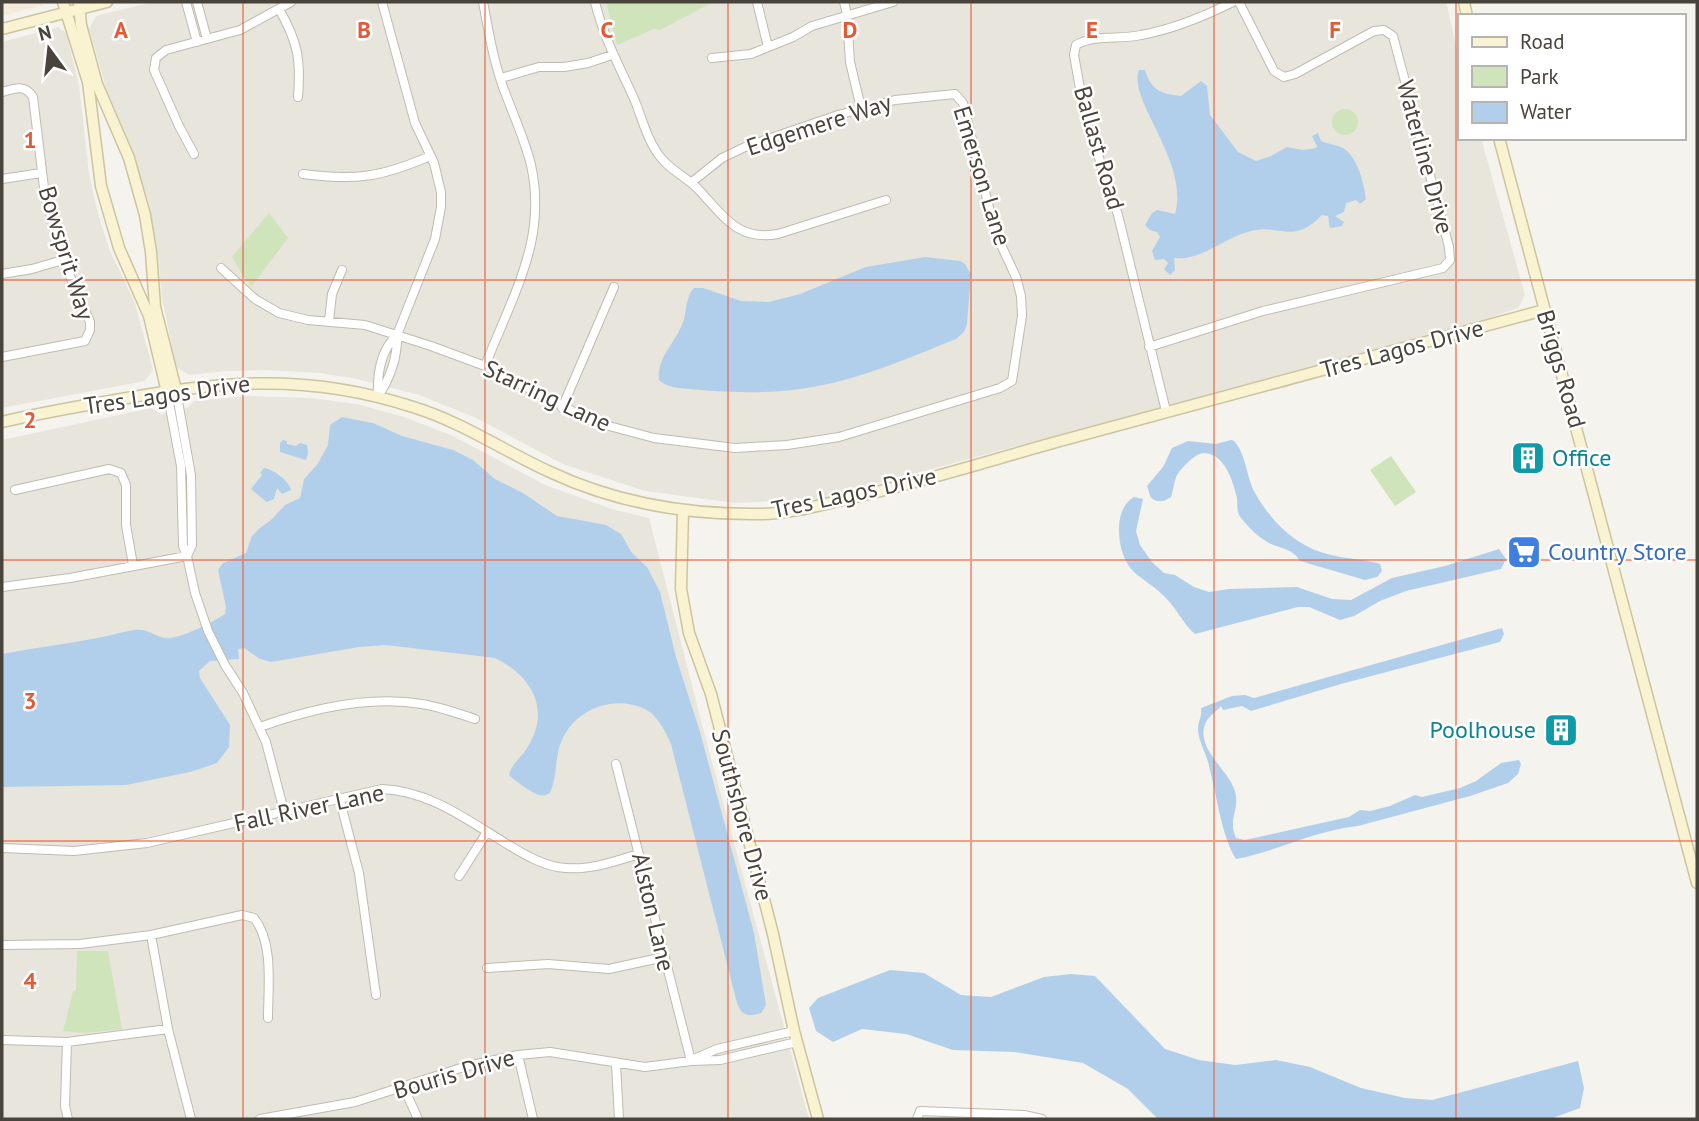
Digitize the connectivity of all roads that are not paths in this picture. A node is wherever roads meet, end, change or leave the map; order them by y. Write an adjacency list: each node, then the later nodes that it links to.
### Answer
1 (107, 2): 12 (street)
2 (186, 2): 16 (street)
3 (291, 2): 15 (street)
4 (382, 2): 31 (street)
5 (483, 2): 24 (street)
6 (595, 2): 22 (street)
7 (757, 2): 21 (street)
8 (844, 2): 17 (street)
9 (893, 2): 17 (street)
10 (1233, 2): 45 (street, Ballast Road)
11 (1239, 2): 45 (street, Waterline Drive)
12 (79, 5): 14 (street); 49 (street)
13 (198, 6): 16 (street); 19 (street)
14 (65, 7): 18 (street); 49 (street)
15 (279, 9): 19 (street); 27 (street)
16 (189, 14): 20 (street)
17 (847, 14): 21 (street); 28 (street)
18 (2, 29)
19 (207, 40): 20 (street)
20 (197, 42): 30 (street)
21 (768, 47): 23 (street)
22 (612, 55): 24 (street); 35 (street)
23 (712, 58)
24 (501, 78): 47 (street)
25 (2, 92): 32 (street, Bowsprit Way)
26 (955, 94): 28 (street, Edgemere Way); 48 (street, Emerson Lane)
27 (298, 97)
28 (861, 108): 35 (street, Edgemere Way)
29 (1500, 140): 42 (street, Briggs Road)
30 (194, 153)
31 (430, 156): 33 (street); 44 (street)
32 (41, 173): 34 (street); 37 (street, Bowsprit Way)
33 (303, 174)
34 (2, 179)
35 (692, 182): 36 (street)
36 (886, 200)
37 (63, 260): 40 (street); 46 (street, Bowsprit Way)
38 (221, 268): 43 (street, Starring Lane)
39 (342, 270): 43 (street)
40 (2, 274)
41 (614, 287): 51 (street)
42 (1544, 310): 52 (street, Tres Lagos Drive); 68 (street, Briggs Road)
43 (329, 321): 44 (street, Starring Lane)
44 (397, 335): 47 (street, Starring Lane); 50 (street)
45 (1149, 347): 52 (street, Ballast Road)
46 (2, 357)
47 (485, 366): 51 (street, Starring Lane)
48 (1012, 381): 51 (street, Starring Lane)
49 (172, 391): 50 (street, Tres Lagos Drive); 53 (street, Tres Lagos Drive); 56 (street)
50 (378, 397): 55 (street, Tres Lagos Drive)
51 (562, 408)
52 (1166, 411): 55 (street, Tres Lagos Drive)
53 (2, 422)
54 (15, 490): 57 (street)
55 (683, 511): 76 (street, Southshore Drive)
56 (187, 556): 57 (street); 60 (street)
57 (133, 565): 58 (street)
58 (2, 587)
59 (475, 719): 60 (street)
60 (260, 727): 63 (street)
61 (615, 764): 66 (street, Alston Lane)
62 (339, 797): 63 (street, Fall River Lane); 64 (street, Fall River Lane); 73 (street)
63 (285, 811): 65 (street, Fall River Lane)
64 (487, 832): 66 (street, Fall River Lane); 67 (street)
65 (2, 848)
66 (639, 854): 71 (street, Alston Lane)
67 (459, 876)
68 (1697, 883)
69 (150, 935): 70 (street); 74 (street); 75 (street)
70 (2, 945)
71 (664, 957): 72 (street); 82 (street, Alston Lane)
72 (487, 968)
73 (376, 995)
74 (268, 1018)
75 (168, 1029): 78 (street); 88 (street)
76 (795, 1037): 79 (street, Bouris Drive); 81 (street, Bouris Drive); 93 (street, Southshore Drive)
77 (2, 1040): 78 (street)
78 (67, 1042): 87 (street)
79 (728, 1047): 81 (street); 82 (street, Bouris Drive)
80 (518, 1055): 83 (street, Bouris Drive); 84 (street, Bouris Drive); 91 (street)
81 (730, 1058): 82 (street, Bouris Drive)
82 (691, 1060): 83 (street, Bouris Drive)
83 (616, 1064): 92 (street)
84 (404, 1088): 86 (street, Bouris Drive); 90 (street)
85 (919, 1115): 94 (street)
86 (293, 1116): 89 (street, Bouris Drive)
87 (68, 1119)
88 (191, 1119)
89 (260, 1119)
90 (418, 1119)
91 (533, 1119)
92 (619, 1119)
93 (817, 1119)
94 (1042, 1119)

